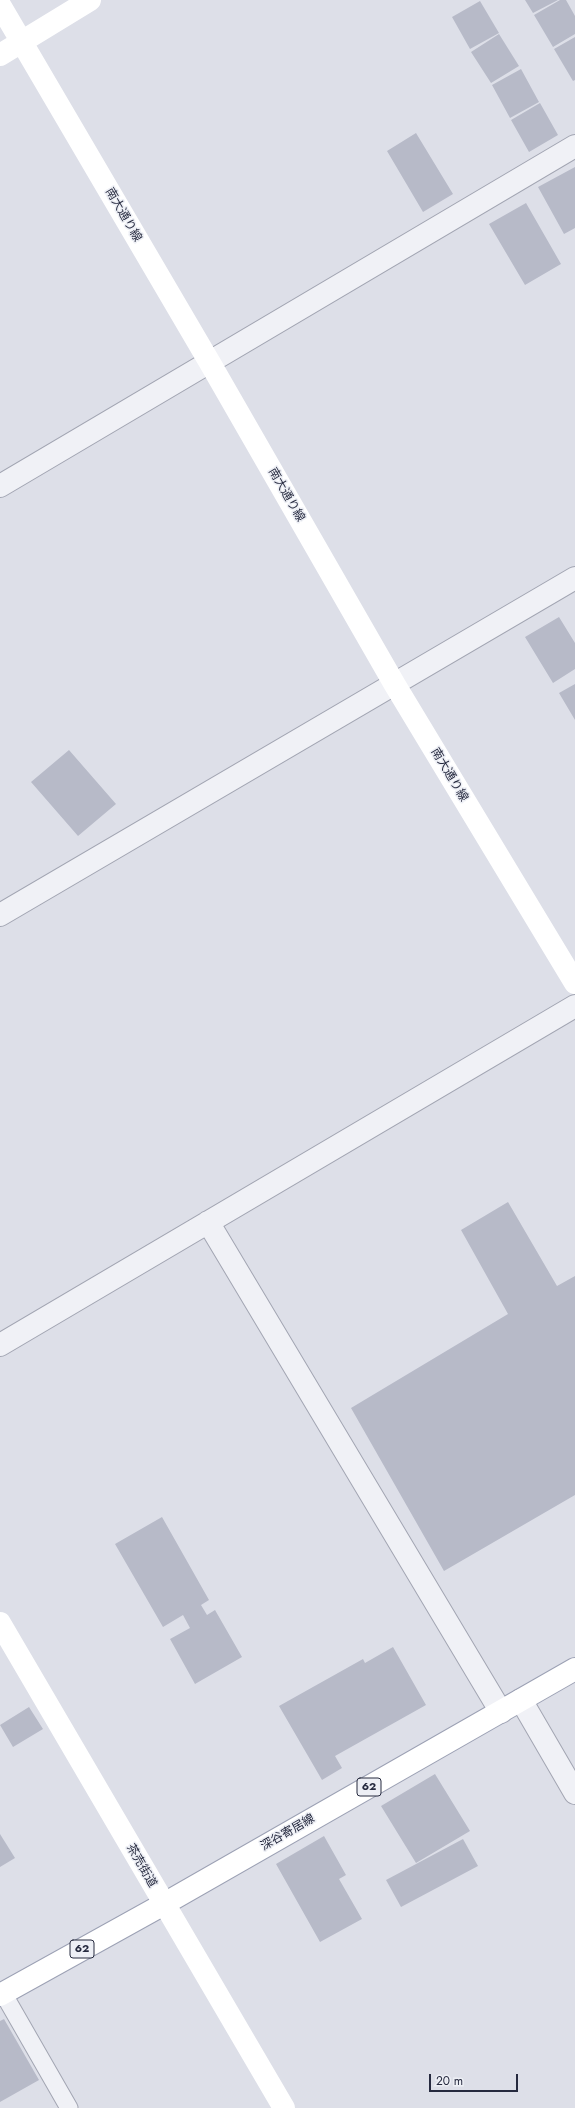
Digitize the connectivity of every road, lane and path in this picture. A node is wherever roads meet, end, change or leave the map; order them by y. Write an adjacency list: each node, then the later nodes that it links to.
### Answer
1 (90, 0): 3 (street)
2 (0, 5): 3 (street, 南大通り線)
3 (22, 42): 4 (street); 6 (street, 南大通り線)
4 (0, 55)
5 (575, 146): 6 (street)
6 (210, 363): 7 (street); 9 (street, 南大通り線)
7 (0, 486)
8 (575, 578): 9 (street)
9 (395, 685): 10 (street); 11 (street, 南大通り線)
10 (0, 915)
11 (575, 983)
12 (575, 1006): 13 (street)
13 (208, 1222): 14 (street); 18 (street)
14 (0, 1345)
15 (0, 1623): 20 (street, 茶売街道)
16 (575, 1669): 17 (street, 深谷寄居線 / 62)
17 (521, 1700): 18 (street, 深谷寄居線 / 62); 19 (street)
18 (501, 1712): 20 (street, 深谷寄居線 / 62)
19 (575, 1793)
20 (164, 1904): 21 (street, 深谷寄居線 / 62); 23 (street, 茶売街道)
21 (2, 1994): 22 (lane)
22 (70, 2108)
23 (284, 2108)

